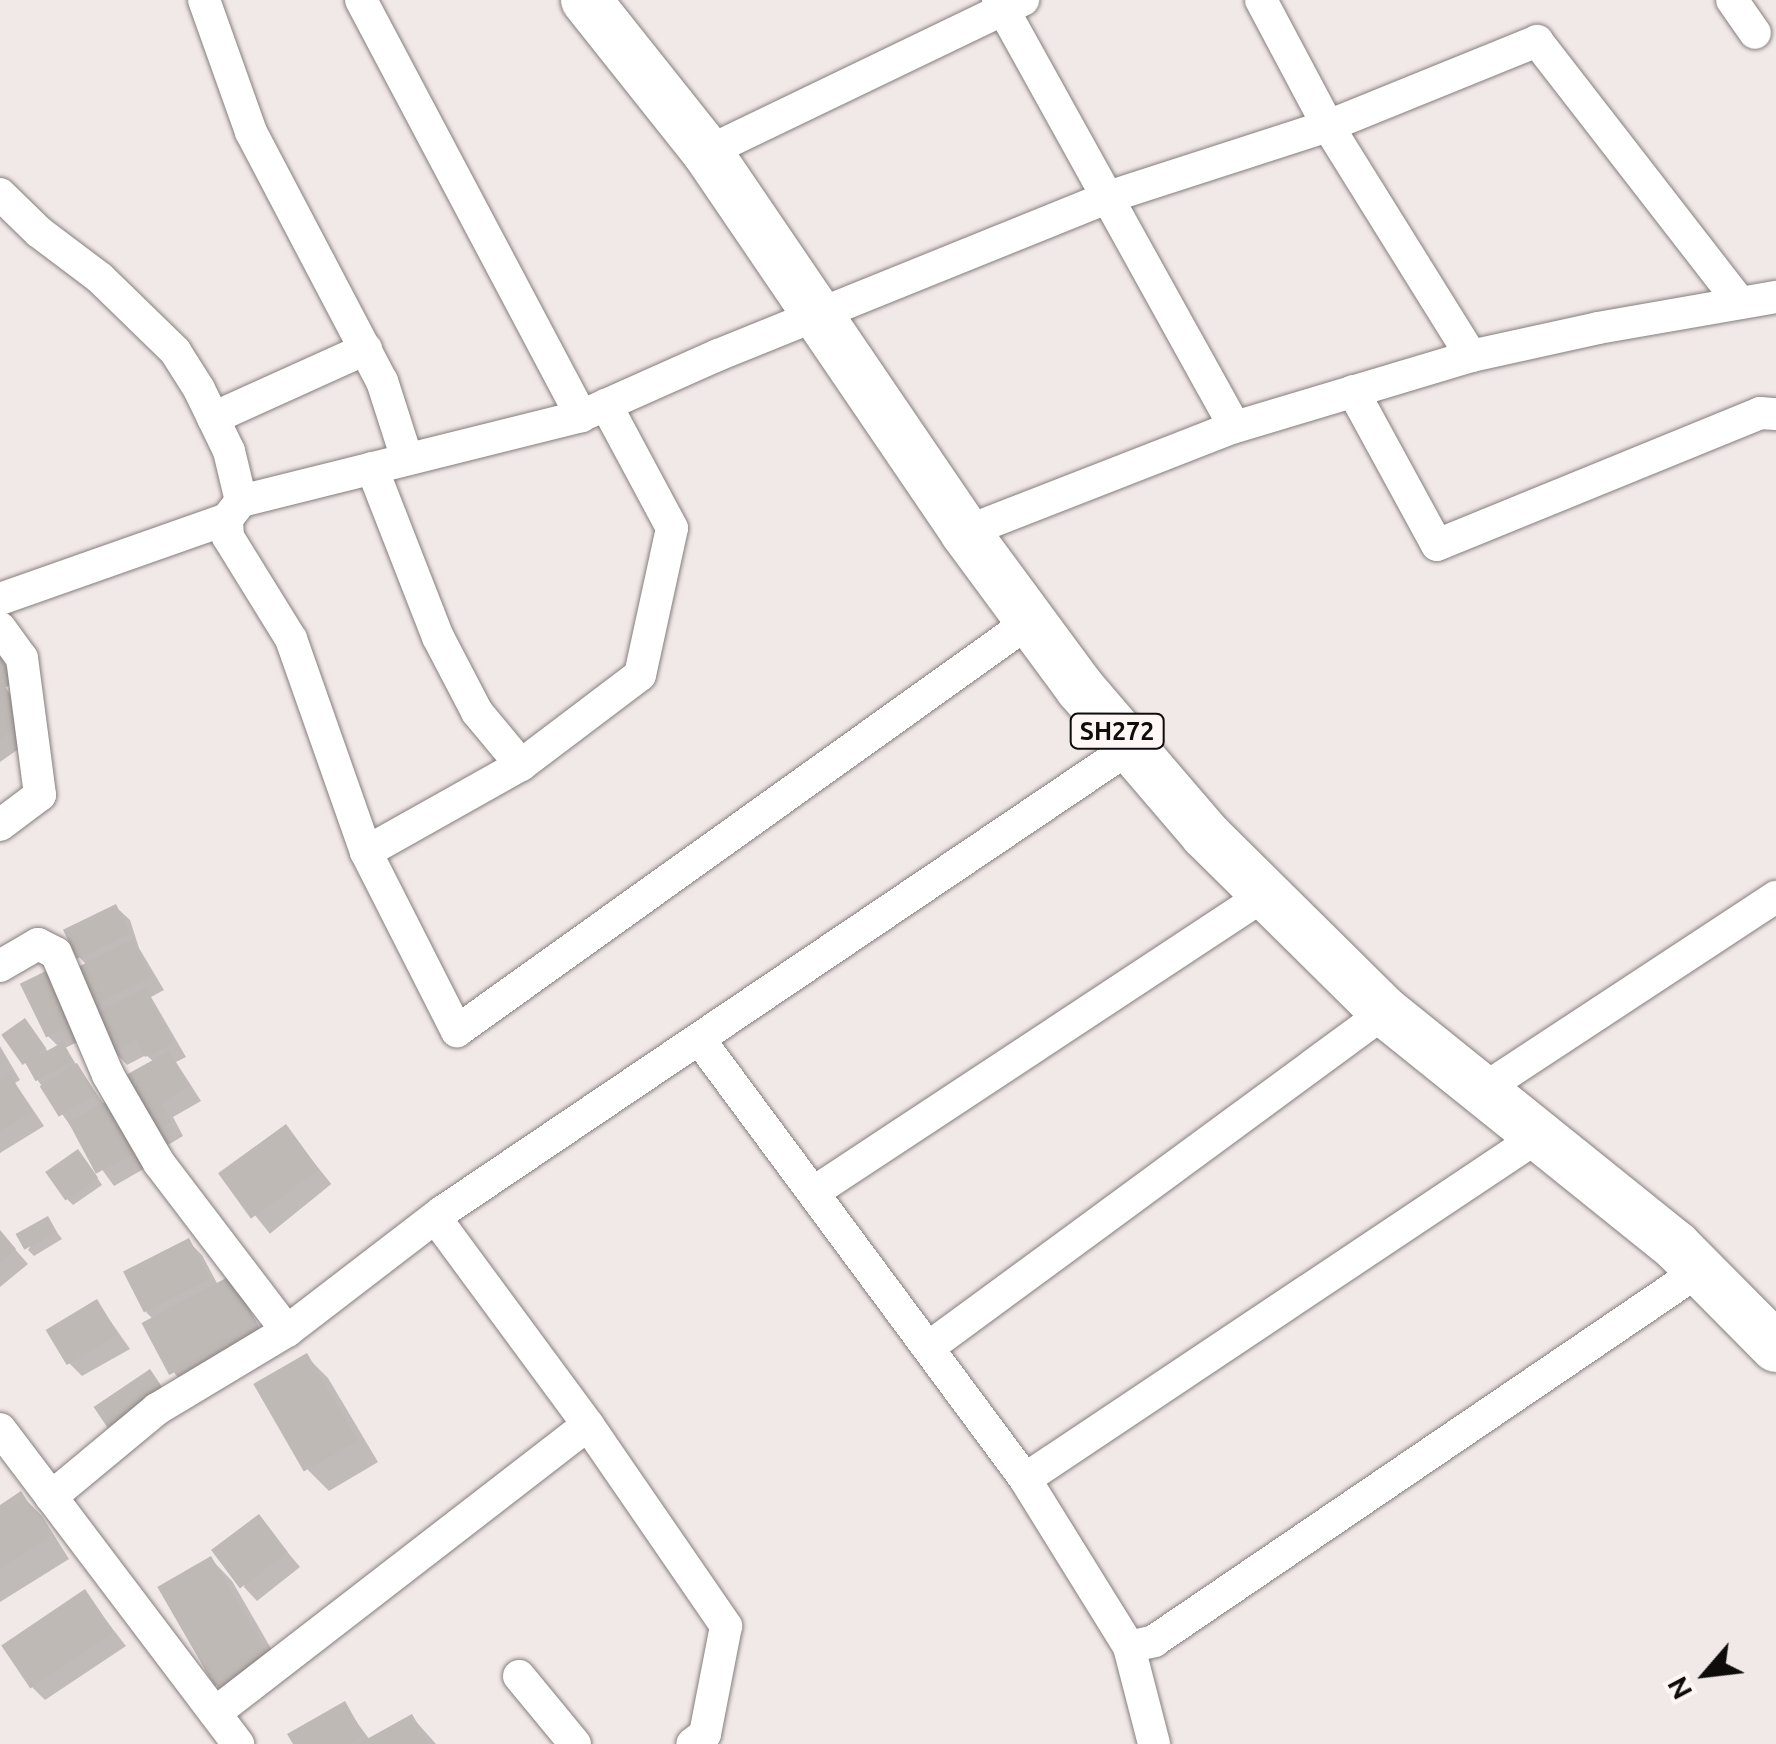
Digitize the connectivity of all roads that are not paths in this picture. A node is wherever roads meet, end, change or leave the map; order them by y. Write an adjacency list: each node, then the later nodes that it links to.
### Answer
1 (204, 0): 15 (street)
2 (360, 0): 18 (street)
3 (586, 0): 9 (main road, SH272)
4 (1261, 0): 8 (street)
5 (1732, 0): 7 (street)
6 (1008, 3): 9 (street); 11 (street)
7 (1755, 33)
8 (1328, 126): 11 (street); 13 (street); 16 (street)
9 (707, 152): 14 (main road, SH272)
10 (0, 194): 20 (street)
11 (1111, 196): 14 (street); 21 (street)
12 (1776, 297): 13 (street)
13 (1740, 303): 16 (street)
14 (818, 316): 18 (street); 25 (main road, SH272)
15 (366, 349): 20 (street); 22 (street)
16 (1471, 356): 17 (street)
17 (1353, 392): 19 (street); 21 (street)
18 (594, 410): 22 (street); 30 (street)
19 (1776, 414)
20 (213, 418): 24 (street)
21 (1235, 427): 25 (street)
22 (407, 459): 23 (street)
23 (372, 468): 24 (street); 30 (street)
24 (234, 510): 26 (street); 32 (street)
25 (965, 532): 27 (main road, SH272)
26 (0, 598)
27 (1030, 620): 29 (main road, SH272); 32 (street)
28 (0, 628): 31 (street)
29 (1131, 747): 33 (main road, SH272); 37 (street)
30 (521, 765): 32 (street)
31 (0, 825)
32 (366, 852)
33 (1266, 894): 36 (main road, SH272); 40 (street)
34 (1776, 897): 38 (street)
35 (0, 966): 43 (street)
36 (1385, 1012): 38 (main road, SH272); 44 (street)
37 (700, 1039): 40 (street); 41 (street)
38 (1482, 1090): 39 (main road, SH272)
39 (1539, 1136): 42 (main road, SH272); 48 (street)
40 (814, 1192): 44 (street)
41 (437, 1220): 43 (street); 46 (street)
42 (1700, 1270): 45 (main road, SH272); 50 (street)
43 (287, 1331): 49 (street)
44 (929, 1346): 48 (street)
45 (1776, 1347)
46 (588, 1425): 52 (street); 55 (street)
47 (0, 1429): 49 (street)
48 (1024, 1479): 50 (street)
49 (51, 1497): 52 (street)
50 (1128, 1647): 56 (street)
51 (519, 1676): 54 (street)
52 (214, 1713): 53 (street)
53 (238, 1744)
54 (574, 1744)
55 (692, 1744)
56 (1154, 1744)

